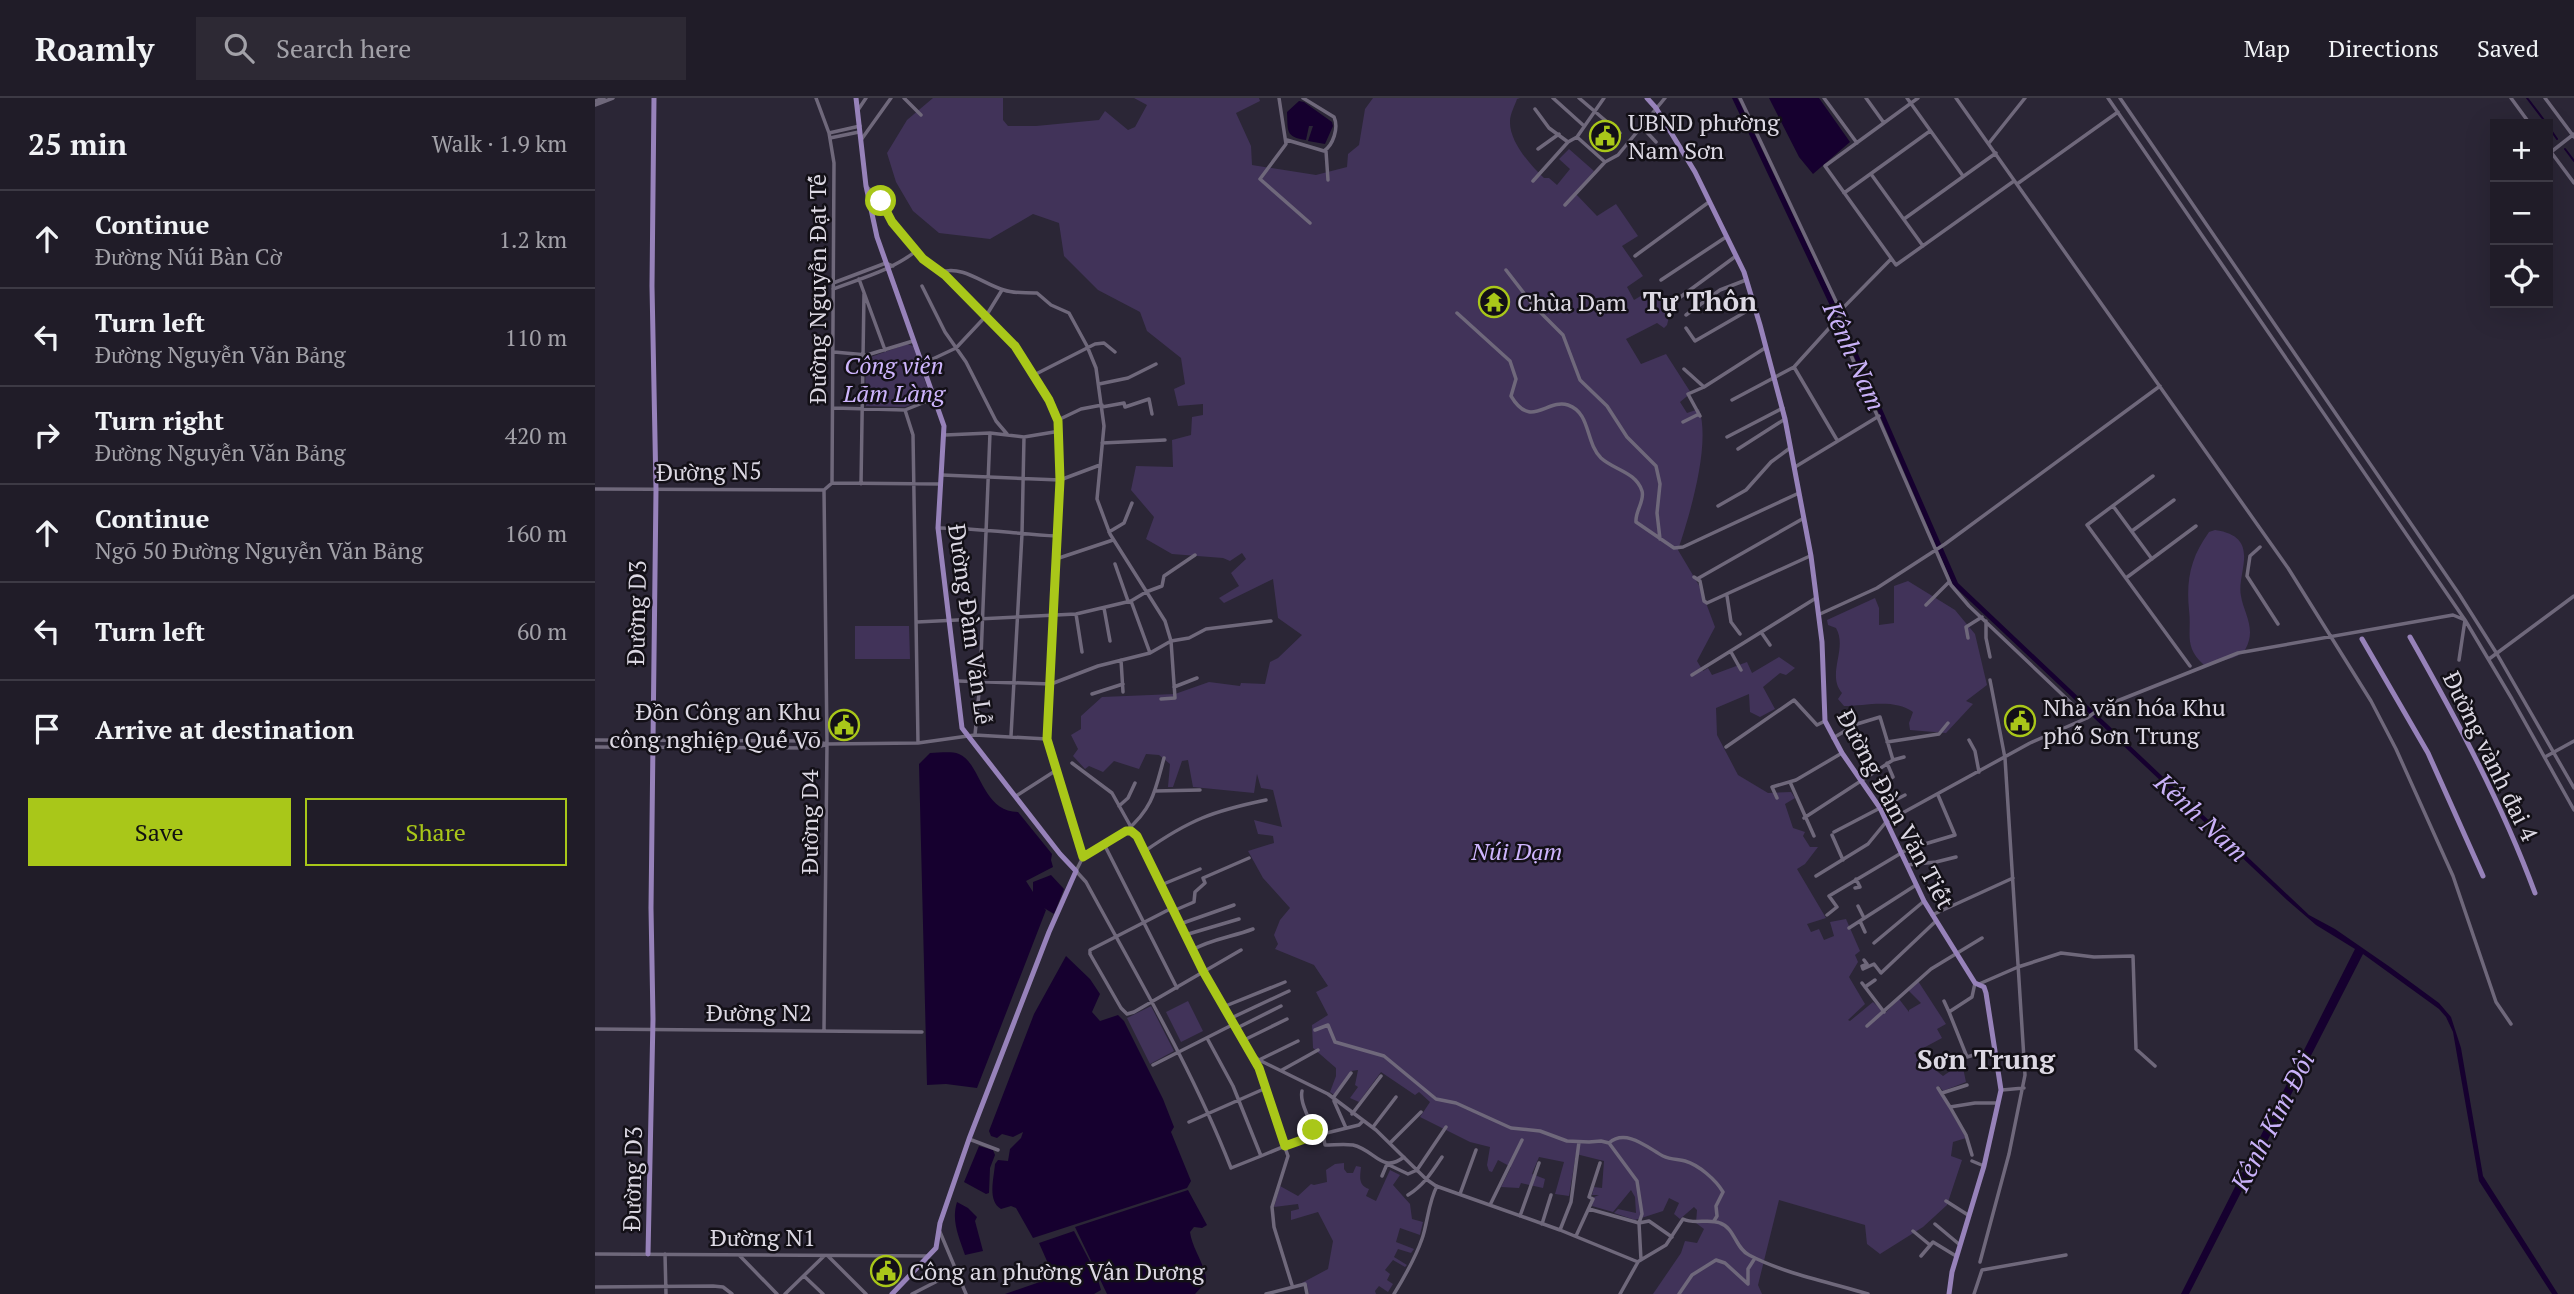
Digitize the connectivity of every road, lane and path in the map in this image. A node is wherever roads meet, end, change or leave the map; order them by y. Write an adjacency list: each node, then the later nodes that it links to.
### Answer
1 (604, 98): 27 (street)
2 (613, 98): 27 (street)
3 (655, 98): 150 (main road, Đường D3)
4 (816, 98): 43 (street, Đường Nguyễn Đạt Tế)
5 (856, 98): 31 (main road, Đường Đàm Văn Lễ)
6 (866, 98): 31 (street)
7 (891, 98): 46 (street)
8 (904, 98): 34 (street)
9 (1279, 98): 47 (street)
10 (1303, 98): 54 (street)
11 (1553, 98): 37 (street)
12 (1579, 98): 32 (street)
13 (1604, 98): 32 (street)
14 (1647, 98): 29 (main road, Đường Đàm Văn Tiết)
15 (1665, 98): 29 (street)
16 (1740, 98): 89 (street)
17 (1824, 98): 50 (street)
18 (1867, 98): 36 (street)
19 (1907, 98): 28 (street)
20 (1918, 98): 28 (street)
21 (1957, 98): 51 (street)
22 (2025, 98): 51 (street)
23 (2108, 98): 33 (street)
24 (2120, 98): 96 (street)
25 (2511, 98): 35 (street)
26 (2545, 98): 44 (street)
27 (595, 103)
28 (1911, 104): 36 (street); 40 (street)
29 (1656, 108): 38 (street); 66 (main road, Đường Đàm Văn Tiết)
30 (1535, 109): 41 (street)
31 (858, 110): 39 (main road, Đường Đàm Văn Lễ)
32 (1594, 111): 37 (street); 42 (street)
33 (2118, 112): 62 (street); 103 (street)
34 (921, 115)
35 (2526, 119)
36 (1884, 123): 50 (street)
37 (1583, 125): 45 (street)
38 (1641, 125): 49 (street); 57 (street)
39 (860, 129): 43 (street); 46 (main road, Đường Đàm Văn Lễ)
40 (1930, 131): 58 (street); 59 (street)
41 (1559, 134): 48 (street); 52 (street)
42 (1620, 134)
43 (830, 135): 82 (street, Đường Nguyễn Đạt Tế)
44 (2573, 136): 53 (street)
45 (1577, 137): 48 (street); 57 (street)
46 (861, 140): 64 (main road, Đường Đàm Văn Lễ)
47 (1286, 140): 54 (street); 69 (street)
48 (1568, 142): 61 (street)
49 (1656, 142)
50 (1857, 143): 65 (street)
51 (1989, 143): 55 (street)
52 (1538, 149)
53 (2553, 149)
54 (1326, 150): 60 (street)
55 (1996, 153): 59 (street); 62 (street)
56 (2553, 153): 63 (street)
57 (1605, 162): 67 (street)
58 (1871, 174): 65 (street); 68 (street)
59 (1963, 176): 68 (street)
60 (1328, 180)
61 (1533, 181)
62 (2016, 183): 71 (street); 112 (street)
63 (2574, 183)
64 (866, 186): 72 (street); 76 (main road, Đường Đàm Văn Lễ)
65 (1844, 194): 75 (street)
66 (1709, 202): 70 (main road, Đường Đàm Văn Tiết); 73 (street)
67 (1565, 205)
68 (1904, 219): 71 (street)
69 (1310, 223)
70 (1726, 237): 74 (main road, Đường Đàm Văn Tiết); 80 (street)
71 (1923, 246): 75 (street)
72 (916, 251): 76 (street); 78 (street)
73 (1635, 256)
74 (1736, 256): 81 (main road, Đường Đàm Văn Tiết); 87 (street)
75 (1891, 259): 89 (street)
76 (889, 266): 79 (street); 82 (street); 95 (main road, Đường Đàm Văn Lễ)
77 (1506, 270): 164 (street)
78 (941, 272): 85 (street); 92 (street)
79 (859, 279): 84 (street); 86 (street)
80 (1661, 280)
81 (1746, 280): 88 (main road, Đường Đàm Văn Tiết); 91 (street)
82 (833, 283): 84 (street, Đường Nguyễn Đạt Tế)
83 (922, 286): 97 (street)
84 (833, 289): 101 (street, Đường Nguyễn Đạt Tế)
85 (1002, 290): 92 (street); 98 (street)
86 (864, 294): 100 (street); 104 (street)
87 (1679, 298)
88 (1754, 307): 94 (street); 99 (main road, Đường Đàm Văn Tiết)
89 (1842, 312): 93 (street)
90 (1457, 313): 164 (street)
91 (1686, 315)
92 (986, 316): 97 (street); 109 (street)
93 (1836, 321): 107 (street); 122 (street)
94 (1686, 328)
95 (914, 341): 100 (street); 105 (main road, Đường Đàm Văn Lễ)
96 (2291, 346): 103 (street); 205 (street)
97 (956, 348): 105 (street); 128 (street)
98 (1088, 348): 102 (street); 109 (street); 111 (street)
99 (1765, 348): 110 (main road, Đường Đàm Văn Tiết); 113 (street)
100 (885, 350): 104 (street)
101 (834, 352): 104 (street); 117 (street, Đường Nguyễn Đạt Tế)
102 (1115, 352)
103 (2282, 352): 189 (street)
104 (863, 354): 118 (street)
105 (922, 364): 114 (main road, Đường Đàm Văn Lễ)
106 (1156, 364): 111 (street)
107 (1794, 367): 110 (street); 133 (street)
108 (1684, 369): 113 (street)
109 (1034, 375): 124 (street)
110 (1774, 379): 115 (street); 119 (main road, Đường Đàm Văn Tiết)
111 (1099, 384): 116 (street)
112 (2160, 386): 167 (street); 195 (street)
113 (1705, 387): 125 (street)
114 (935, 398): 120 (street); 129 (main road, Đường Đàm Văn Lễ)
115 (1732, 400)
116 (1102, 406): 121 (street); 124 (street); 134 (street)
117 (834, 408): 118 (street); 144 (street, Đường Nguyễn Đạt Tế)
118 (862, 408): 120 (street); 145 (street)
119 (1783, 408): 123 (main road, Đường Đàm Văn Tiết); 130 (street)
120 (905, 410): 146 (street)
121 (1152, 414)
122 (1879, 416): 133 (street); 167 (street)
123 (1785, 419): 135 (main road, Đường Đàm Văn Tiết); 136 (street)
124 (1058, 421): 126 (street)
125 (1683, 422)
126 (1060, 431): 131 (street); 143 (street)
127 (990, 433): 128 (street); 129 (street); 140 (street)
128 (1007, 434): 131 (street)
129 (945, 435): 139 (main road, Đường Đàm Văn Lễ)
130 (1727, 437)
131 (1024, 438): 142 (street)
132 (1165, 440): 134 (street)
133 (1837, 440): 138 (street)
134 (1102, 443): 137 (street)
135 (1791, 447): 138 (main road, Đường Đàm Văn Tiết); 154 (street)
136 (1738, 449)
137 (1100, 465): 143 (street); 161 (street)
138 (1795, 467): 151 (main road, Đường Đàm Văn Tiết)
139 (942, 475): 140 (street); 147 (main road, Đường Đàm Văn Lễ)
140 (987, 475): 142 (street); 159 (street)
141 (2153, 476): 155 (street)
142 (1023, 477): 143 (street); 162 (street)
143 (1060, 480): 163 (street)
144 (832, 483): 145 (street); 149 (street)
145 (861, 484): 146 (street)
146 (914, 484): 147 (street); 191 (street)
147 (941, 484): 158 (main road, Đường Đàm Văn Lễ)
148 (595, 489): 150 (street, Đường N5)
149 (824, 489): 150 (street, Đường N5); 238 (street, Đường D4)
150 (656, 490): 236 (main road, Đường D3)
151 (1799, 493): 156 (main road, Đường Đàm Văn Tiết); 164 (street)
152 (2174, 500): 160 (street)
153 (1132, 503): 161 (street)
154 (1719, 506)
155 (2113, 506): 160 (street); 173 (street)
156 (1804, 518): 169 (main road, Đường Đàm Văn Tiết); 176 (street)
157 (2196, 526): 171 (street)
158 (939, 528): 159 (street); 188 (main road, Đường Đàm Văn Lễ)
159 (985, 528): 162 (street); 186 (street)
160 (2132, 531): 171 (street)
161 (1109, 532): 165 (street)
162 (1022, 534): 163 (street); 184 (street)
163 (1057, 536): 170 (street)
164 (1660, 539)
165 (1113, 540): 170 (street); 175 (street)
166 (2260, 547): 192 (street)
167 (1936, 550): 174 (street); 183 (street)
168 (1195, 555): 175 (street)
169 (1811, 556): 176 (street); 178 (main road, Đường Đàm Văn Tiết)
170 (1056, 559): 185 (street)
171 (2151, 559): 173 (street)
172 (1115, 564): 179 (street)
173 (2126, 578): 210 (street)
174 (1949, 582): 180 (street); 187 (street)
175 (1146, 592): 179 (street); 200 (street)
176 (1727, 596): 194 (street)
177 (2574, 596): 205 (street)
178 (1816, 598): 183 (main road, Đường Đàm Văn Tiết); 193 (street)
179 (1130, 601): 181 (street); 204 (street)
180 (1926, 606)
181 (1104, 607): 182 (street); 199 (street)
182 (1076, 614): 185 (street); 202 (street)
183 (1818, 615): 225 (main road, Đường Đàm Văn Tiết)
184 (1018, 617): 185 (street); 186 (street); 217 (street)
185 (1055, 617): 218 (street)
186 (982, 618): 188 (street); 216 (street)
187 (1984, 619): 197 (street); 206 (street); 224 (street)
188 (949, 620): 191 (street); 214 (main road, Đường Đàm Văn Lễ)
189 (2465, 620): 195 (street); 207 (street); 209 (street)
190 (1271, 621): 200 (street)
191 (917, 622): 237 (street)
192 (2278, 624)
193 (1761, 632): 201 (street); 203 (street)
194 (1740, 634)
195 (2332, 637): 224 (street); 328 (street)
196 (2410, 637): 289 (main road, Đường vành đai 4)
197 (1968, 638)
198 (2362, 639): 283 (main road)
199 (1110, 641)
200 (1171, 641): 204 (street); 220 (street)
201 (1770, 645)
202 (1081, 652)
203 (1731, 652): 211 (street); 212 (street)
204 (1150, 653): 208 (street)
205 (2497, 653): 207 (street); 241 (street)
206 (1990, 657)
207 (2489, 659): 244 (street)
208 (1121, 660): 218 (street); 219 (street)
209 (2459, 660)
210 (2189, 666)
211 (1741, 670)
212 (1692, 675)
213 (1197, 678): 220 (street)
214 (957, 680): 216 (street); 228 (main road, Đường Đàm Văn Lễ)
215 (1990, 680): 246 (street)
216 (980, 682): 217 (street); 227 (street)
217 (1015, 683): 218 (street); 229 (street)
218 (1051, 684): 231 (street)
219 (1123, 684): 221 (street); 222 (street)
220 (1174, 687): 223 (street)
221 (1123, 692)
222 (1092, 694)
223 (1161, 699)
224 (2087, 718): 246 (street)
225 (1825, 721): 230 (main road, Đường Đàm Văn Tiết); 240 (street)
226 (1948, 723): 235 (street)
227 (975, 735): 228 (street); 229 (street)
228 (967, 736): 237 (street); 261 (main road, Đường Đàm Văn Lễ)
229 (1011, 736): 231 (street)
230 (1833, 738): 235 (street); 242 (main road, Đường Đàm Văn Tiết)
231 (1047, 739): 250 (street)
232 (595, 740): 236 (street)
233 (1969, 740): 251 (street)
234 (2574, 741): 241 (street)
235 (1887, 742): 247 (street)
236 (653, 743): 238 (street); 239 (street); 332 (main road, Đường D3)
237 (918, 743): 238 (street)
238 (827, 744): 333 (street, Đường D4)
239 (595, 747)
240 (1726, 747)
241 (2554, 752): 244 (street); 256 (street)
242 (1842, 753): 252 (main road, Đường Đàm Văn Tiết); 254 (street)
243 (1904, 757): 247 (street)
244 (2545, 757): 266 (street)
245 (1164, 758): 258 (street)
246 (2005, 758): 251 (street); 284 (street)
247 (1893, 761): 248 (street)
248 (1887, 762): 252 (street); 253 (street)
249 (1072, 763): 264 (street)
250 (1055, 771): 261 (street); 275 (street)
251 (1979, 772): 260 (street)
252 (1863, 781): 265 (main road, Đường Đàm Văn Tiết); 267 (street)
253 (1886, 781)
254 (1790, 782): 262 (street); 267 (street)
255 (1135, 783): 264 (street)
256 (2574, 788)
257 (1200, 790): 258 (street)
258 (1155, 791): 269 (street)
259 (1905, 795): 265 (street)
260 (1938, 795): 268 (street); 274 (street)
261 (1015, 797): 281 (main road, Đường Đàm Văn Lễ)
262 (1777, 798)
263 (1266, 800): 273 (street)
264 (1119, 806): 269 (street)
265 (1881, 808): 268 (main road, Đường Đàm Văn Tiết); 278 (street)
266 (2574, 810)
267 (1804, 818): 271 (street)
268 (1886, 822): 274 (main road, Đường Đàm Văn Tiết); 278 (street)
269 (1131, 827): 270 (street)
270 (1126, 831): 272 (street); 273 (street)
271 (1814, 836)
272 (1104, 844): 275 (street); 298 (street)
273 (1145, 851): 286 (street)
274 (1901, 852): 279 (main road, Đường Đàm Văn Tiết); 285 (street)
275 (1083, 857): 281 (street)
276 (1956, 857): 279 (street)
277 (1249, 858): 293 (street)
278 (1843, 860): 282 (street)
279 (1907, 865): 287 (main road, Đường Đàm Văn Tiết)
280 (1200, 869): 286 (street)
281 (1076, 871): 304 (street); 371 (main road)
282 (1816, 876)
283 (2483, 876)
284 (2013, 878): 295 (street); 311 (street)
285 (1856, 879): 288 (street); 294 (street)
286 (1161, 885): 293 (street)
287 (1916, 885): 290 (main road, Đường Đàm Văn Tiết); 297 (street)
288 (1855, 888)
289 (2535, 893)
290 (1924, 901): 295 (main road, Đường Đàm Văn Tiết); 306 (street)
291 (1234, 905): 299 (street)
292 (1858, 906): 297 (street)
293 (1173, 909): 298 (street); 299 (street)
294 (1827, 915)
295 (1934, 918): 309 (main road, Đường Đàm Văn Tiết); 310 (street)
296 (1239, 919): 303 (street)
297 (1862, 920): 300 (street); 302 (street)
298 (1144, 921): 304 (street); 316 (street)
299 (1180, 924): 303 (street)
300 (1849, 928)
301 (1252, 929): 307 (street)
302 (1865, 932)
303 (1185, 935): 307 (street)
304 (1115, 936): 319 (street); 319 (street)
305 (1982, 938): 309 (street)
306 (1874, 943)
307 (1192, 950): 312 (street)
308 (1241, 950): 312 (street)
309 (1955, 952): 315 (main road, Đường Đàm Văn Tiết); 324 (street)
310 (1864, 960)
311 (2018, 967): 315 (street); 345 (street); 352 (street)
312 (1203, 971): 316 (street); 323 (street)
313 (1875, 980): 324 (street)
314 (1285, 982): 323 (street)
315 (1977, 984): 318 (street); 339 (main road, Đường Đàm Văn Tiết)
316 (1177, 988): 319 (street)
317 (1289, 991): 326 (street)
318 (1972, 997): 322 (street); 325 (street)
319 (1152, 1001): 341 (street)
320 (1944, 1001): 325 (street)
321 (1281, 1006): 329 (street)
322 (1975, 1006)
323 (1223, 1007): 326 (street)
324 (1884, 1012): 330 (street)
325 (1949, 1012): 339 (street)
326 (1229, 1019): 329 (street)
327 (1287, 1019): 337 (street)
328 (2511, 1024)
329 (1234, 1027): 336 (street); 337 (street)
330 (1867, 1027)
331 (595, 1029): 332 (street, Đường N2)
332 (653, 1029): 333 (street, Đường N2); 412 (main road, Đường D3)
333 (824, 1029): 335 (street, Đường N2)
334 (1315, 1030): 373 (street)
335 (922, 1032)
336 (1207, 1038): 341 (street); 358 (street)
337 (1242, 1041): 342 (street)
338 (1298, 1041): 343 (street)
339 (1994, 1049): 353 (main road, Đường Đàm Văn Tiết)
340 (1318, 1050): 346 (street)
341 (1178, 1052): 344 (street); 362 (street)
342 (1254, 1057): 343 (street); 350 (street)
343 (1259, 1060): 346 (street)
344 (1153, 1065)
345 (2155, 1066)
346 (1282, 1070): 357 (street)
347 (1351, 1073): 357 (street)
348 (1381, 1076): 363 (street)
349 (1967, 1085): 355 (street)
350 (1266, 1088): 358 (street); 376 (street)
351 (1938, 1088): 355 (street)
352 (2024, 1088): 353 (street); 422 (street)
353 (2001, 1090): 359 (main road, Đường Đàm Văn Tiết)
354 (1302, 1091): 370 (street)
355 (1942, 1093): 360 (street)
356 (1396, 1097): 366 (street)
357 (1333, 1098): 363 (street); 368 (street)
358 (1238, 1101): 362 (street); 380 (street)
359 (1999, 1103): 360 (street); 387 (main road, Đường Đàm Văn Tiết)
360 (1950, 1107): 379 (street)
361 (1421, 1112): 374 (street)
362 (1210, 1114): 365 (street); 380 (street)
363 (1352, 1114): 364 (street)
364 (1364, 1121): 366 (street); 368 (street)
365 (1189, 1122)
366 (1373, 1127): 374 (street)
367 (1446, 1127): 388 (street)
368 (1346, 1128): 369 (street)
369 (1323, 1134): 370 (street); 386 (street)
370 (1313, 1136): 376 (street)
371 (969, 1139): 377 (street); 404 (main road)
372 (1522, 1140): 396 (street)
373 (1580, 1142): 375 (street); 405 (street)
374 (1390, 1143): 381 (street)
375 (1609, 1143): 400 (street); 401 (street)
376 (1285, 1146): 380 (street); 425 (street)
377 (998, 1150)
378 (1476, 1150): 392 (street)
379 (1972, 1155)
380 (1261, 1156)
381 (1404, 1157): 386 (street); 388 (street)
382 (1442, 1157): 390 (street)
383 (1972, 1161): 387 (street)
384 (1539, 1163): 398 (street)
385 (1600, 1163): 397 (street)
386 (1387, 1164): 388 (street); 389 (street)
387 (1984, 1166): 399 (main road, Đường Đàm Văn Tiết)
388 (1417, 1170): 390 (street)
389 (1382, 1176)
390 (1427, 1180): 391 (street); 393 (street)
391 (1437, 1186): 392 (street); 439 (street)
392 (1460, 1194): 396 (street)
393 (1408, 1195)
394 (1551, 1195): 402 (street)
395 (1946, 1201): 399 (street)
396 (1490, 1205): 398 (street)
397 (1589, 1209): 401 (street); 407 (street)
398 (1520, 1216): 402 (street)
399 (1970, 1216): 410 (main road, Đường Đàm Văn Tiết)
400 (1713, 1221): 408 (street); 420 (street)
401 (1640, 1223): 408 (street); 421 (street)
402 (1542, 1224): 405 (street)
403 (1935, 1224): 410 (street)
404 (939, 1230): 417 (main road); 423 (street)
405 (1560, 1230): 407 (street)
406 (1913, 1231): 409 (street)
407 (1576, 1236): 421 (street)
408 (1672, 1237): 421 (street)
409 (1930, 1245): 418 (street); 419 (street)
410 (1960, 1245): 419 (main road, Đường Đàm Văn Tiết)
411 (595, 1254): 412 (street, Đường N1)
412 (648, 1254): 413 (street, Đường N1)
413 (665, 1254): 414 (street, Đường N1); 426 (street)
414 (739, 1254): 415 (street, Đường N1); 430 (street)
415 (826, 1255): 417 (street, Đường N1); 424 (street); 433 (street)
416 (2066, 1255): 444 (street)
417 (930, 1256): 434 (main road)
418 (1921, 1256)
419 (1957, 1256): 443 (main road, Đường Đàm Văn Tiết)
420 (1755, 1258): 441 (street); 442 (street)
421 (1639, 1261): 440 (street)
422 (1980, 1262)
423 (957, 1271): 435 (street); 436 (street)
424 (804, 1276): 431 (street); 432 (street)
425 (1292, 1285): 437 (street); 438 (street)
426 (666, 1286): 427 (street); 428 (street); 429 (street)
427 (595, 1287)
428 (666, 1294)
429 (732, 1294)
430 (777, 1294)
431 (785, 1294)
432 (823, 1294)
433 (866, 1294)
434 (892, 1294)
435 (912, 1294)
436 (966, 1294)
437 (1266, 1294)
438 (1307, 1294)
439 (1394, 1294)
440 (1620, 1294)
441 (1679, 1294)
442 (1868, 1294)
443 (1949, 1294)
444 (1974, 1294)

